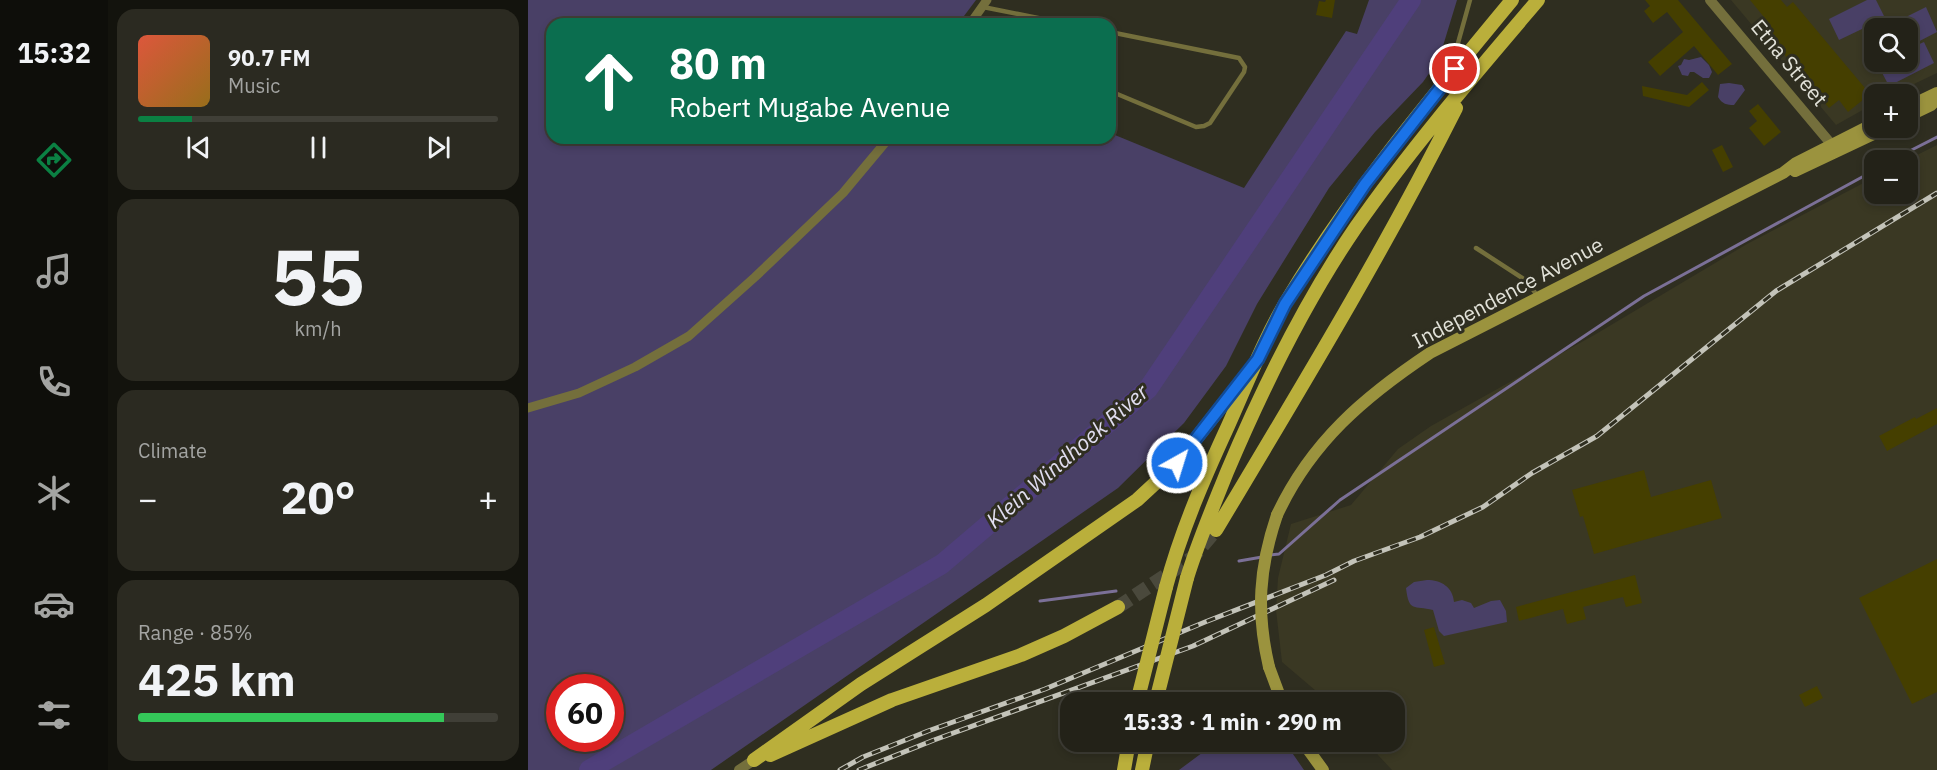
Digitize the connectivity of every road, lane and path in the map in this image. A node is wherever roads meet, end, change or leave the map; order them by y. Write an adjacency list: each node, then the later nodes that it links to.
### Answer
1 (1470, 0): 10 (lane)
2 (1512, 0): 10 (main road)
3 (1538, 0): 9 (main road)
4 (1710, 0): 19 (street, Etna Street)
5 (984, 3): 6 (street); 7 (lane)
6 (974, 18)
7 (1044, 18)
8 (1116, 33): 11 (lane)
9 (1469, 82): 24 (main road); 27 (main road, bridge)
10 (1438, 91): 22 (main road)
11 (1116, 93)
12 (1937, 93): 14 (main road)
13 (1937, 99): 15 (main road)
14 (1918, 102)
15 (1918, 111)
16 (1864, 130): 19 (main road, Independence Avenue)
17 (1864, 137): 19 (main road, Independence Avenue)
18 (884, 144): 23 (street)
19 (1835, 149): 21 (main road, Independence Avenue)
20 (1476, 248): 21 (lane)
21 (1538, 297): 28 (main road, Independence Avenue, bridge)
22 (1258, 359): 26 (main road, bridge); 32 (main road)
23 (528, 408)
24 (1216, 530)
25 (1118, 607): 32 (main road)
26 (1140, 692)
27 (1158, 692)
28 (1278, 692)
29 (1127, 752): 34 (main road)
30 (1146, 752): 35 (main road)
31 (1310, 752): 36 (main road)
32 (754, 760): 33 (street)
33 (739, 770)
34 (1124, 770)
35 (1142, 770)
36 (1323, 770)

